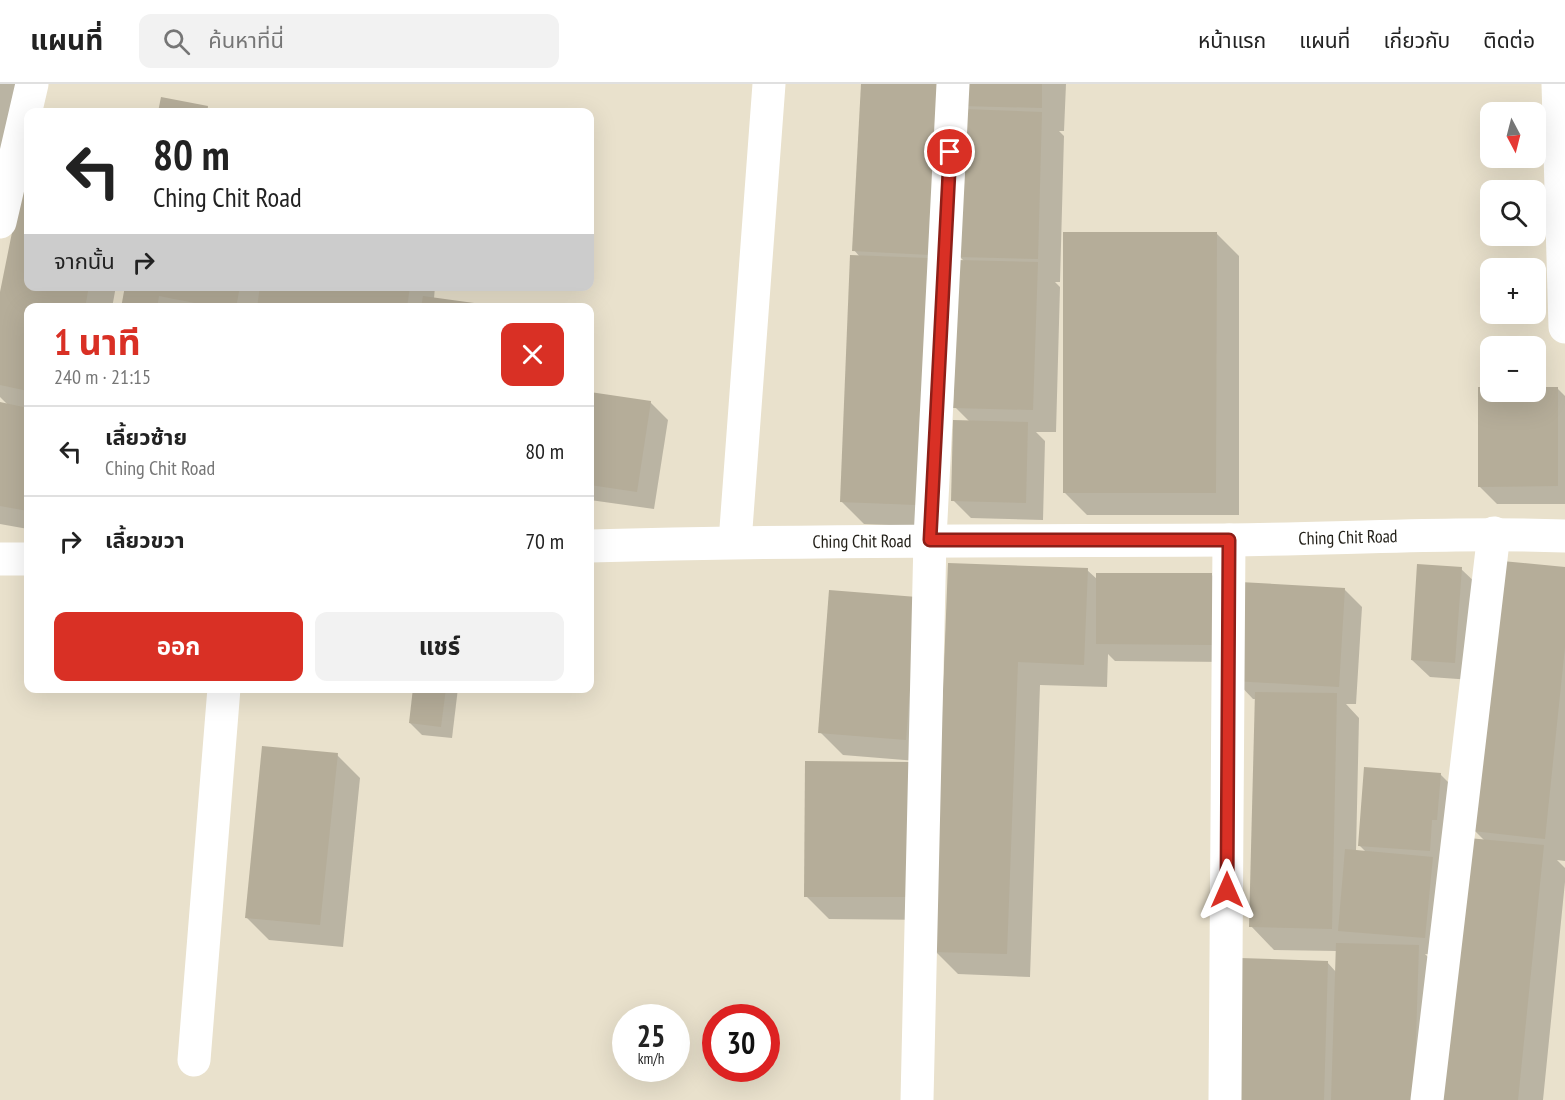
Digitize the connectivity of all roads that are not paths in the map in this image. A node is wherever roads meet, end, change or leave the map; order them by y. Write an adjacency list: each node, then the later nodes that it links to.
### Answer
1 (33, 84): 5 (street)
2 (769, 84): 13 (street)
3 (953, 84): 11 (street)
4 (1558, 84): 8 (street)
5 (27, 108)
6 (24, 122): 7 (street)
7 (0, 222)
8 (1565, 327)
9 (1494, 533): 10 (street, Ching Chit Road); 12 (street, Ching Chit Road); 21 (street)
10 (1565, 536)
11 (930, 540): 12 (street, Ching Chit Road); 13 (street, Ching Chit Road); 19 (street)
12 (1229, 540): 20 (street)
13 (735, 542): 14 (street, Ching Chit Road)
14 (594, 546)
15 (0, 559): 16 (street)
16 (24, 559)
17 (224, 693): 18 (street)
18 (194, 1060)
19 (917, 1100)
20 (1225, 1100)
21 (1427, 1100)

